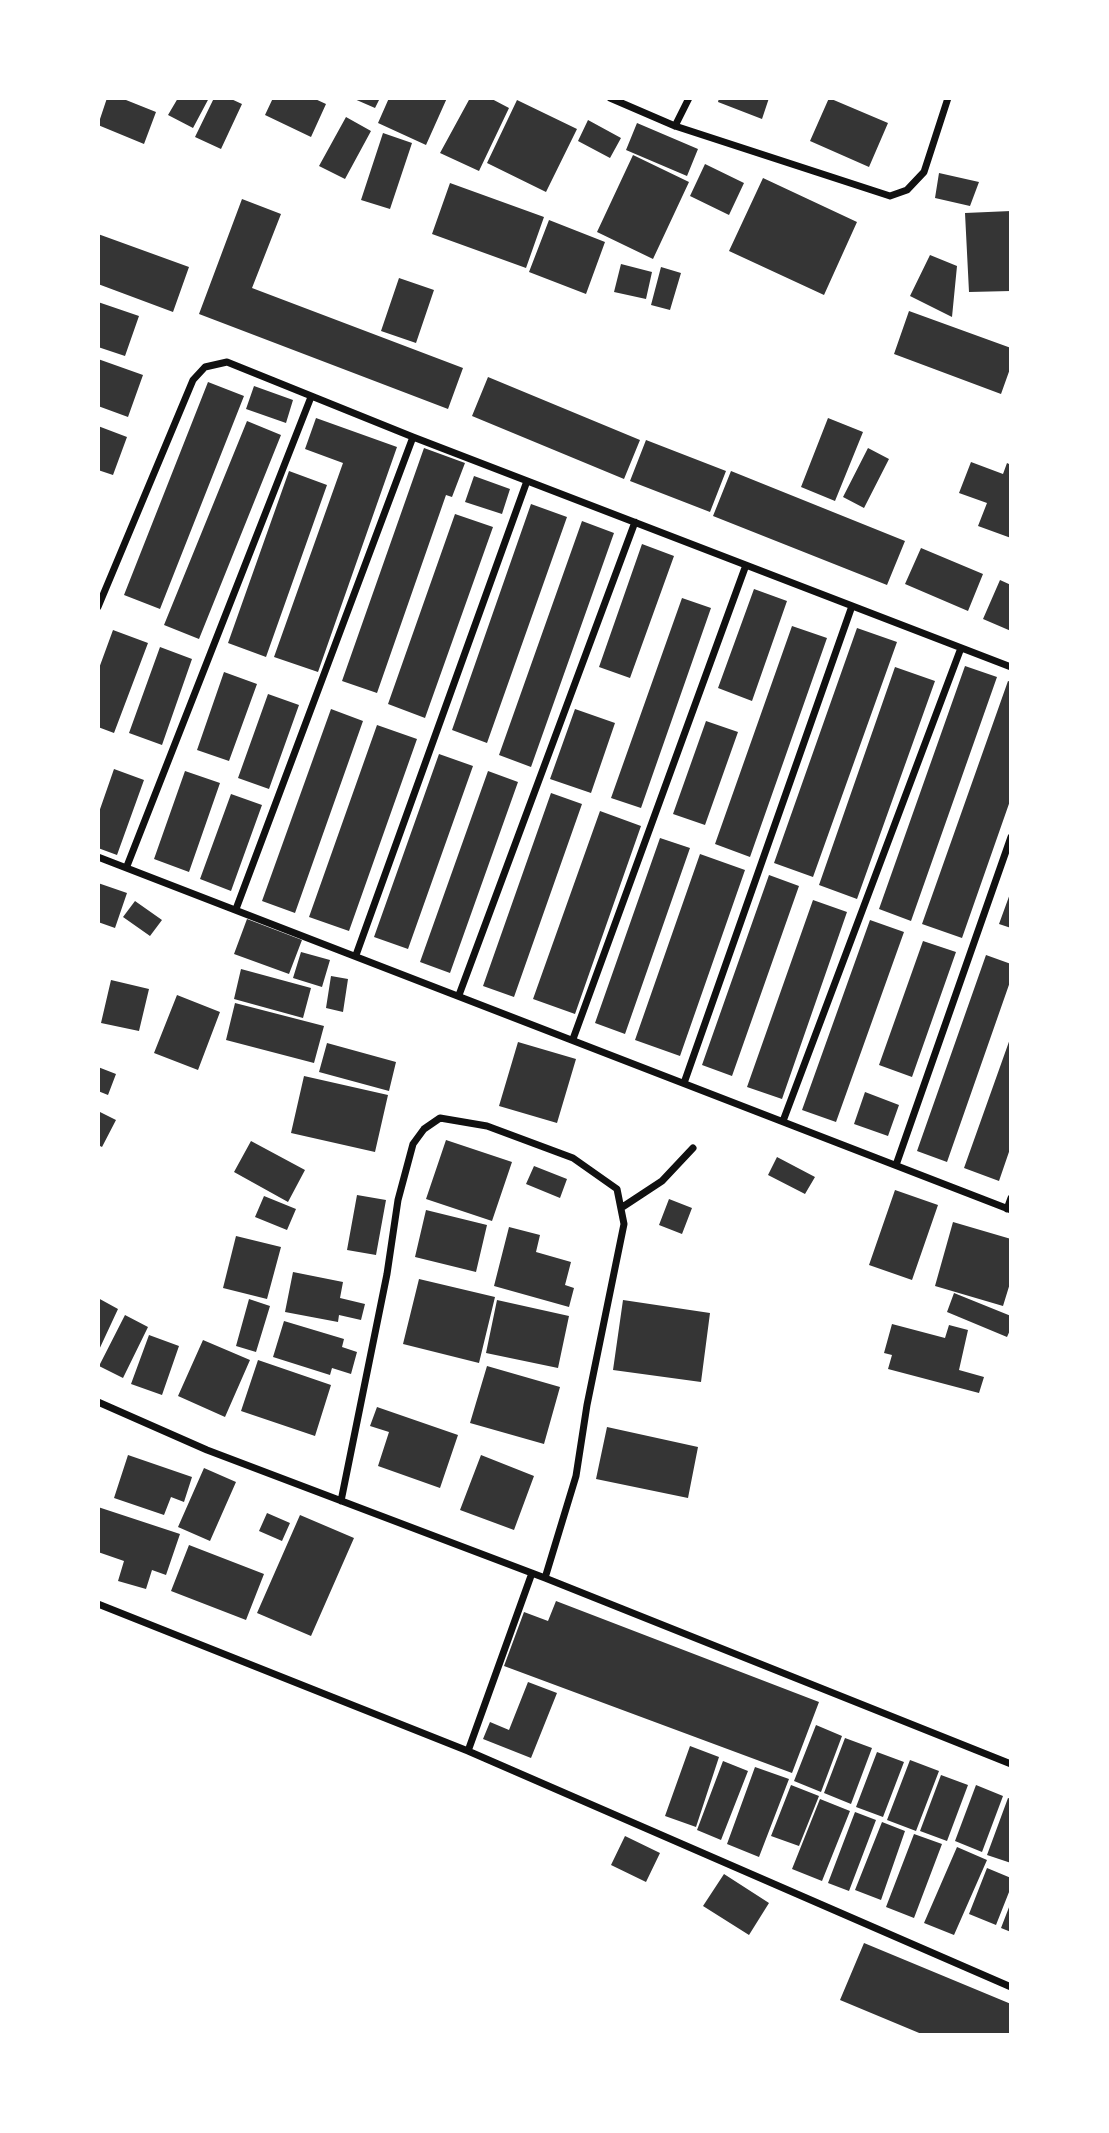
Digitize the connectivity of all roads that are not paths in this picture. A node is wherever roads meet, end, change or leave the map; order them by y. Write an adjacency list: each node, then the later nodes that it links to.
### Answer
1 (611, 98): 4 (street)
2 (689, 98): 4 (street)
3 (948, 98): 4 (street)
4 (675, 125)
5 (310, 397): 6 (street); 11 (street); 16 (street)
6 (413, 437): 7 (street); 17 (street)
7 (527, 481): 8 (street); 18 (street)
8 (635, 522): 9 (street); 19 (street)
9 (746, 565): 10 (street); 20 (street)
10 (852, 606): 12 (street); 21 (street)
11 (98, 607)
12 (961, 648): 13 (street); 22 (street)
13 (1011, 667)
14 (1011, 837): 24 (street)
15 (98, 857): 16 (street)
16 (127, 866): 17 (street)
17 (236, 909): 18 (street)
18 (356, 955): 19 (street)
19 (459, 995): 20 (street)
20 (573, 1039): 21 (street)
21 (684, 1083): 22 (street)
22 (783, 1121): 24 (street)
23 (693, 1148): 26 (street)
24 (896, 1165): 27 (street)
25 (1011, 1198): 27 (street)
26 (621, 1208): 29 (street); 31 (street)
27 (1009, 1209)
28 (98, 1402): 29 (street)
29 (341, 1502): 30 (street)
30 (532, 1573): 31 (street); 33 (street)
31 (545, 1578): 34 (street)
32 (98, 1604): 33 (street)
33 (468, 1751): 35 (street)
34 (1011, 1764)
35 (1011, 1987)

